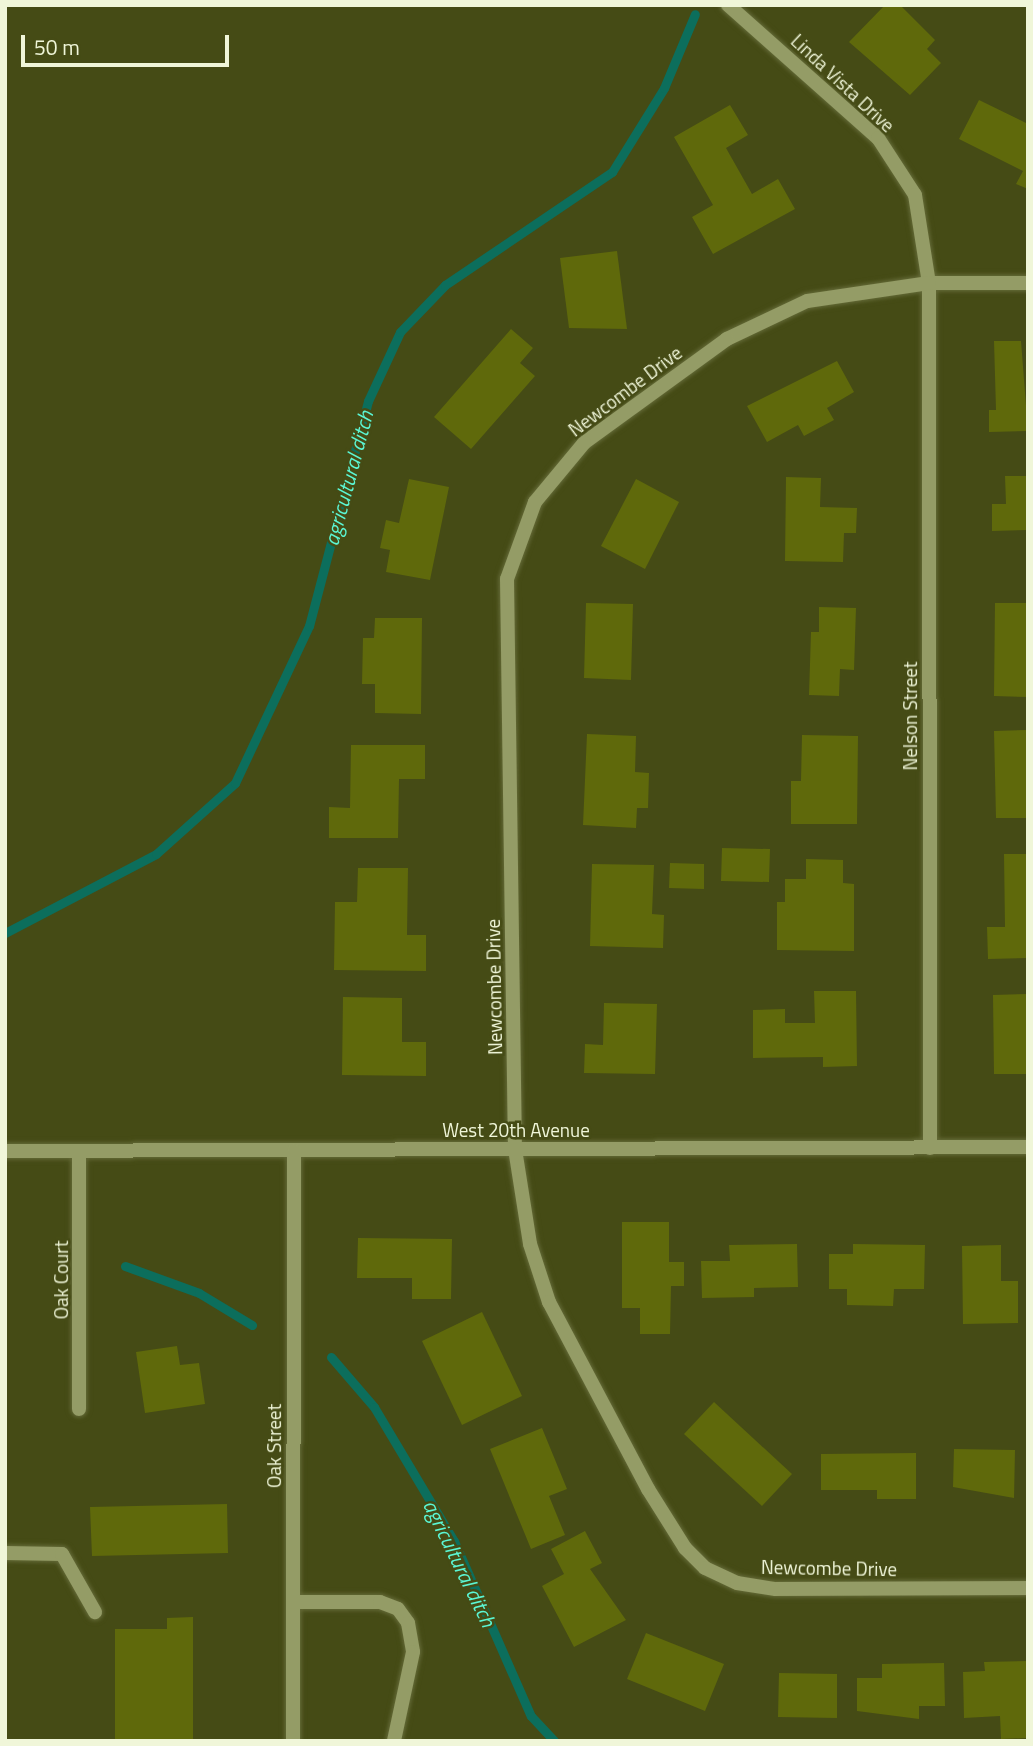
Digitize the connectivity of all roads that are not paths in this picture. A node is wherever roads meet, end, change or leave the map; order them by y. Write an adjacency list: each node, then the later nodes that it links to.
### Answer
1 (733, 7): 2 (street, Linda Vista Drive)
2 (929, 283): 3 (street, Newcombe Drive); 5 (street, Nelson Street); 6 (street, Newcombe Drive)
3 (1028, 283)
4 (1028, 1147): 5 (street, West 20th Avenue)
5 (930, 1148): 6 (street, West 20th Avenue)
6 (515, 1149): 8 (street, West 20th Avenue); 12 (street, Newcombe Drive)
7 (79, 1151): 8 (street, West 20th Avenue); 9 (street, West 20th Avenue); 10 (street, Oak Court)
8 (293, 1151): 13 (street, Oak Street)
9 (5, 1152)
10 (79, 1409)
11 (5, 1553): 14 (street)
12 (1028, 1588)
13 (293, 1602): 15 (street, Oak Street); 16 (street)
14 (95, 1612)
15 (293, 1741)
16 (394, 1741)

